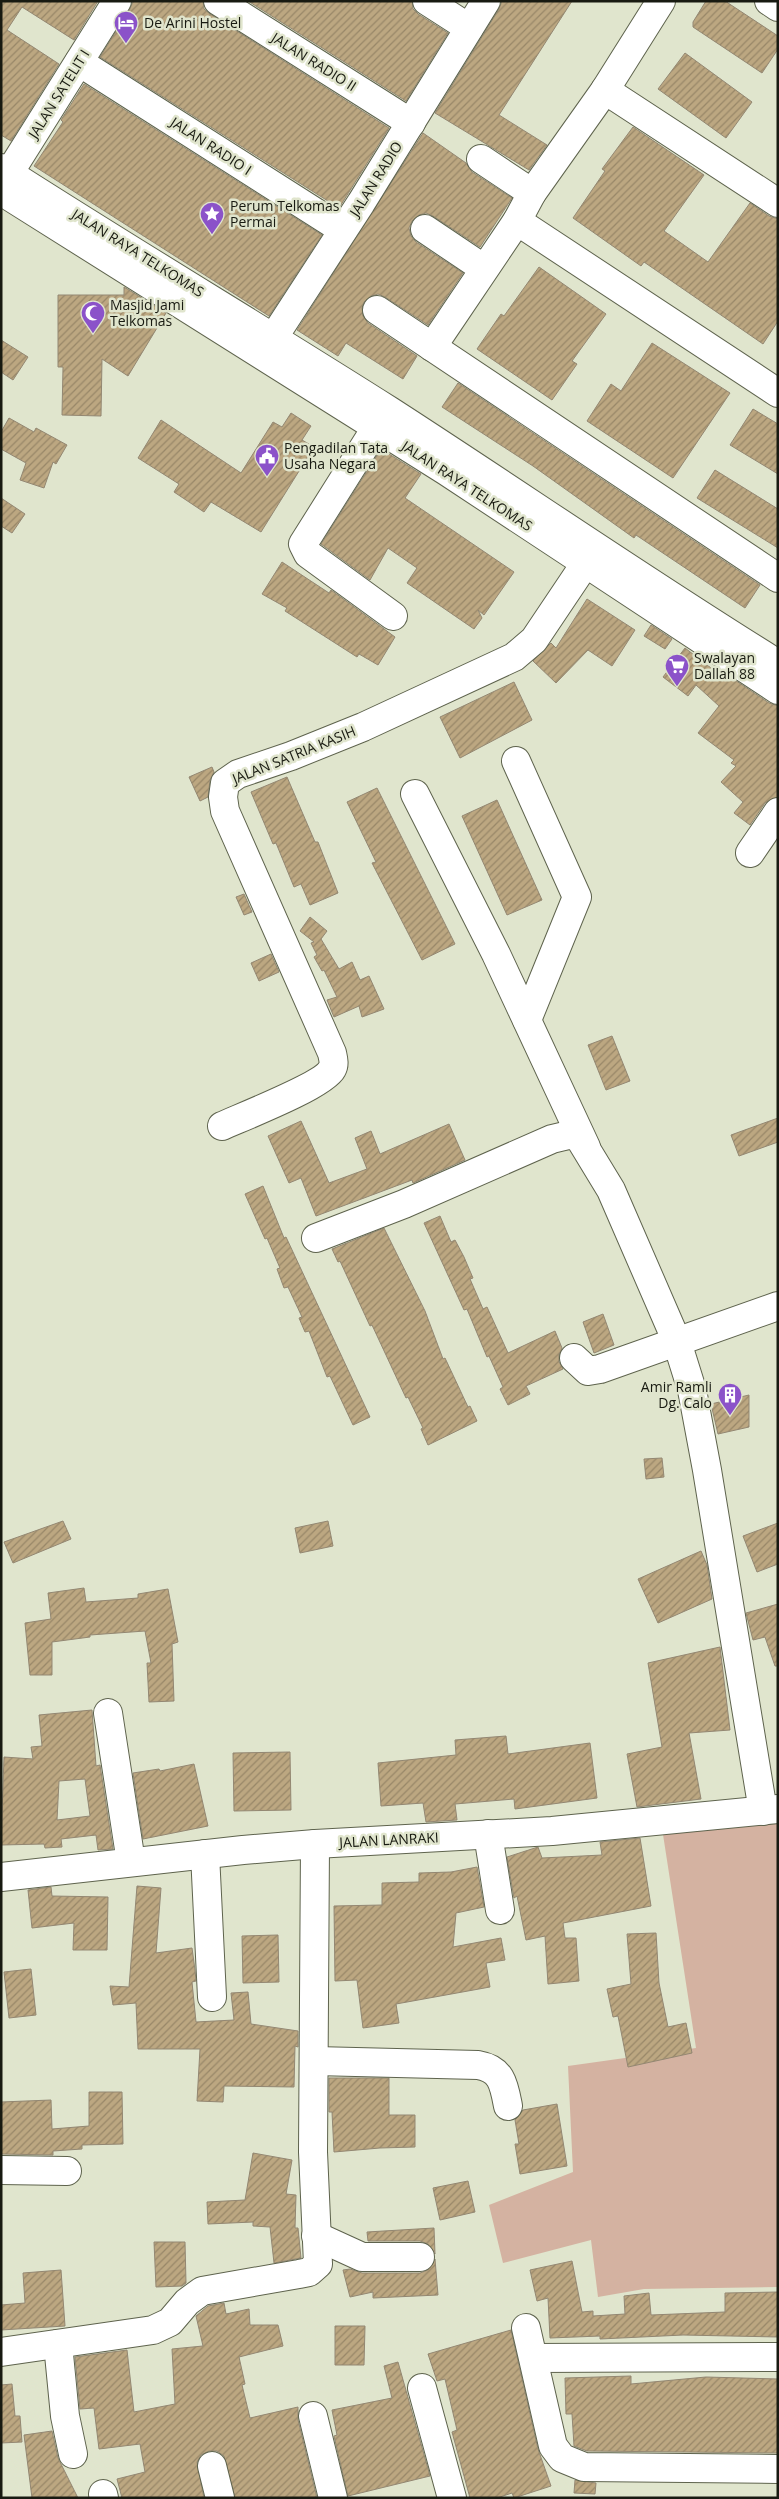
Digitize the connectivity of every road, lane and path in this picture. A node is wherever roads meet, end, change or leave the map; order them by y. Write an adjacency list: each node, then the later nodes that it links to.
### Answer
1 (117, 1): 9 (street, JALAN SATELIT I)
2 (218, 1): 11 (street, JALAN RADIO II)
3 (427, 1): 8 (street)
4 (486, 1): 8 (street, JALAN RADIO)
5 (661, 1): 10 (street)
6 (769, 1): 7 (street)
7 (778, 7)
8 (469, 28): 11 (street, JALAN RADIO)
9 (79, 62): 13 (street, JALAN SATELIT I); 18 (street, JALAN RADIO I)
10 (605, 90): 14 (street); 15 (street)
11 (411, 123): 18 (street, JALAN RADIO)
12 (481, 159): 14 (street)
13 (3, 180): 21 (street, JALAN RAYA TELKOMAS)
14 (532, 193): 16 (street)
15 (778, 203)
16 (517, 221): 19 (street); 23 (street)
17 (425, 229): 19 (street)
18 (343, 230): 21 (street, JALAN RADIO)
19 (484, 268): 22 (street)
20 (377, 310): 22 (street)
21 (267, 346): 24 (street, JALAN RAYA TELKOMAS); 25 (street, JALAN RAYA TELKOMAS)
22 (432, 347): 27 (street)
23 (778, 393)
24 (376, 428): 25 (street, JALAN RAYA TELKOMAS); 29 (street)
25 (451, 462): 26 (street, JALAN RAYA TELKOMAS); 28 (street, JALAN RAYA TELKOMAS)
26 (585, 564): 28 (street, JALAN RAYA TELKOMAS); 37 (street, JALAN SATRIA KASIH)
27 (778, 578)
28 (645, 591): 30 (street, JALAN RAYA TELKOMAS); 31 (street, JALAN RAYA TELKOMAS)
29 (393, 616)
30 (778, 664)
31 (778, 690)
32 (516, 761): 36 (street)
33 (415, 794): 36 (street)
34 (778, 812): 35 (street)
35 (750, 853)
36 (526, 1020): 38 (street)
37 (222, 1126)
38 (586, 1147): 39 (street); 41 (street)
39 (316, 1238)
40 (778, 1306): 41 (street)
41 (676, 1342): 42 (street); 44 (street)
42 (574, 1358)
43 (108, 1713): 48 (street)
44 (771, 1810): 45 (street, JALAN LANRAKI)
45 (488, 1834): 46 (street, JALAN LANRAKI); 50 (street)
46 (315, 1844): 47 (street, JALAN LANRAKI); 52 (street)
47 (205, 1854): 48 (street, JALAN LANRAKI); 51 (street)
48 (131, 1862): 49 (street, JALAN LANRAKI)
49 (1, 1877)
50 (500, 1910)
51 (212, 1996)
52 (315, 2061): 53 (street); 56 (street)
53 (508, 2106)
54 (1, 2170): 55 (street)
55 (67, 2171)
56 (316, 2236): 57 (street); 59 (street)
57 (420, 2257)
58 (526, 2328): 62 (street)
59 (58, 2344): 60 (street); 65 (street)
60 (1, 2352)
61 (778, 2357): 62 (street)
62 (534, 2358): 67 (street)
63 (422, 2388): 70 (street)
64 (313, 2416): 69 (street)
65 (73, 2454)
66 (212, 2466): 68 (street)
67 (778, 2469)
68 (220, 2498)
69 (333, 2498)
70 (452, 2498)

